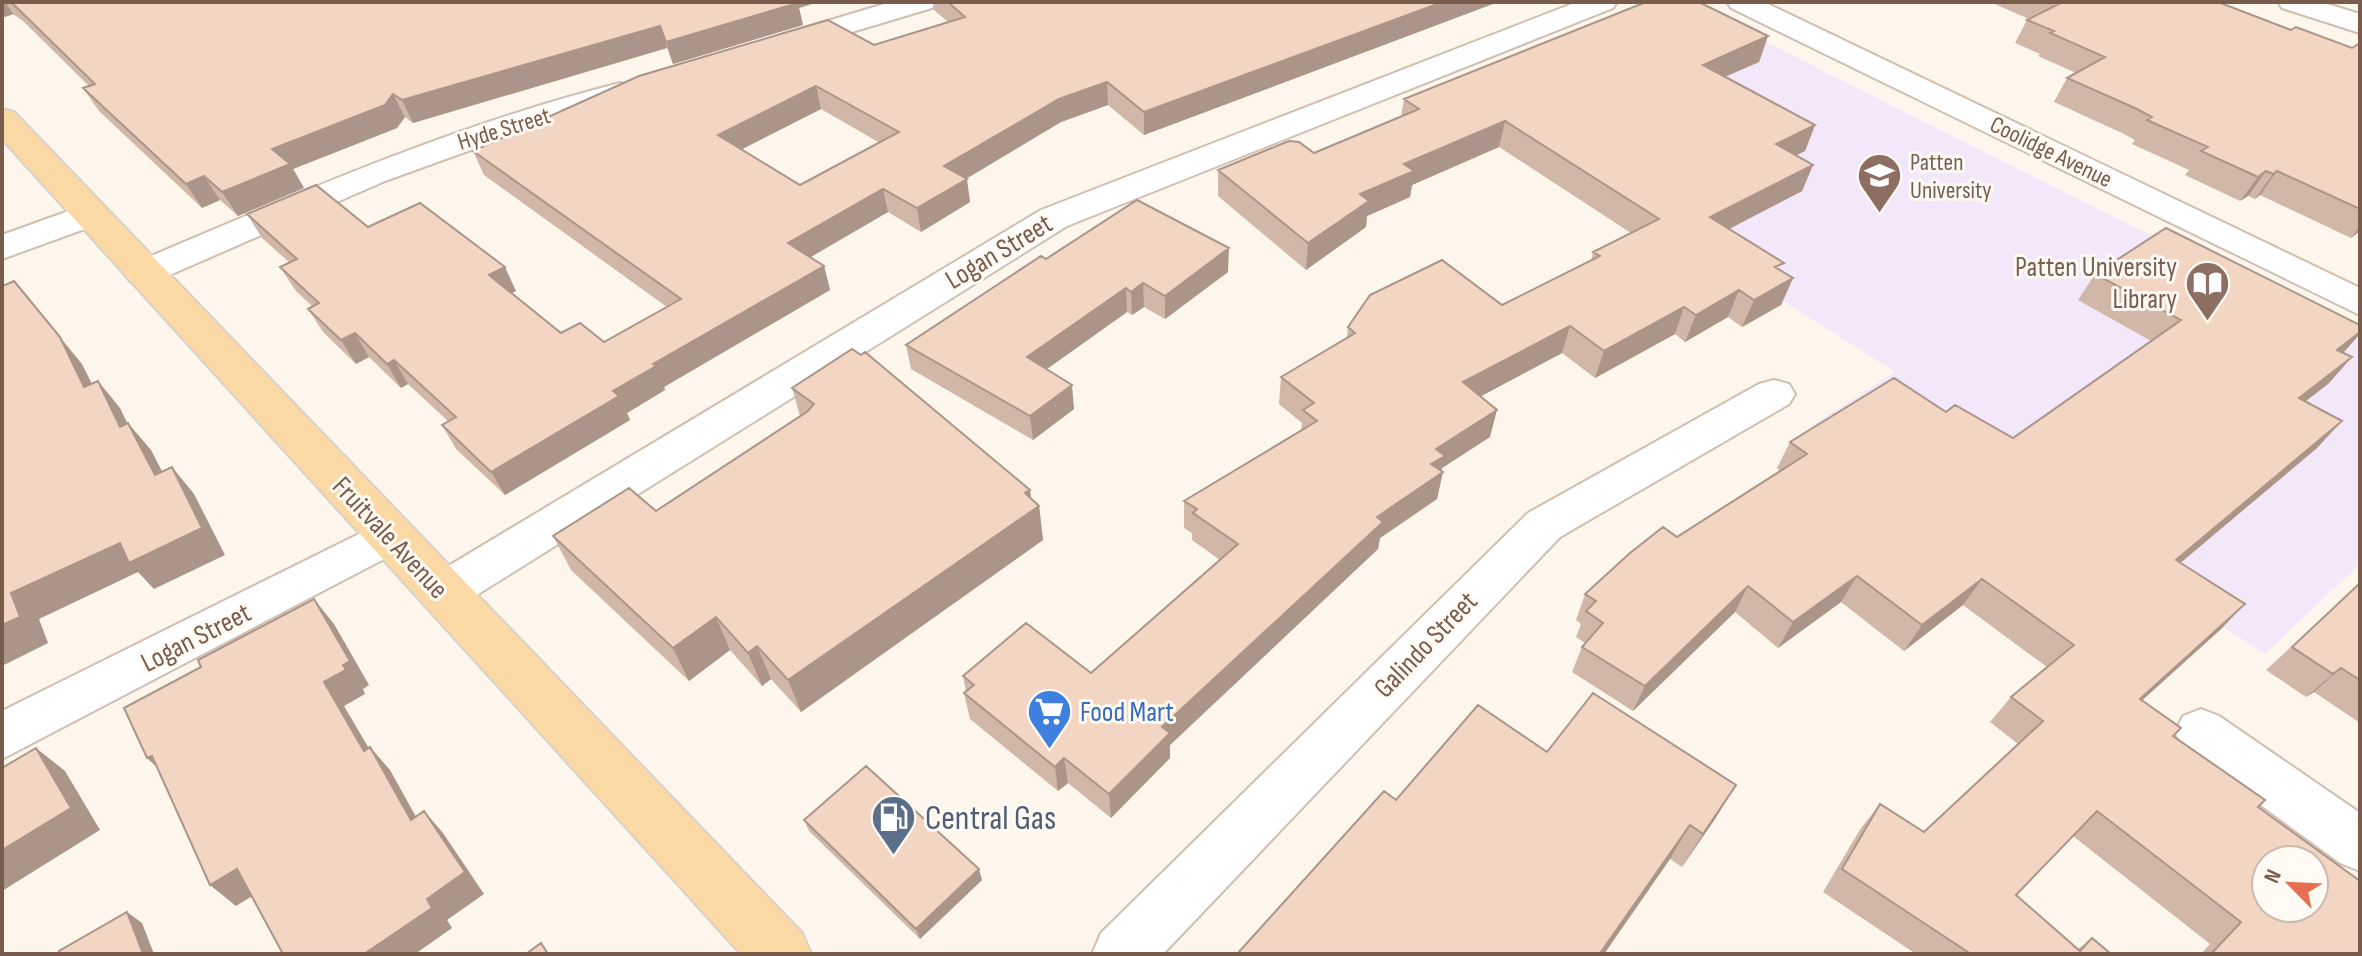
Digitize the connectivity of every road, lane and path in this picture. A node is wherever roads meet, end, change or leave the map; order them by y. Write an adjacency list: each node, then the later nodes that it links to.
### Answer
1 (922, 2): 6 (street)
2 (1603, 2): 15 (street, Logan Street)
3 (1741, 2): 12 (street, Coolidge Avenue)
4 (2292, 2): 5 (street)
5 (2360, 24)
6 (755, 52)
7 (649, 85): 11 (street, Hyde Street)
8 (2, 119): 9 (main road, Fruitvale Avenue)
9 (91, 214): 10 (street); 11 (main road, Fruitvale Avenue)
10 (2, 248)
11 (143, 273): 14 (main road, Fruitvale Avenue)
12 (2360, 303)
13 (1774, 394): 20 (street, Galindo Street)
14 (389, 536): 15 (main road, Fruitvale Avenue); 17 (street, Logan Street)
15 (442, 593): 19 (main road, Fruitvale Avenue)
16 (2201, 732): 18 (street)
17 (2, 736)
18 (2360, 845)
19 (781, 954)
20 (1122, 954)

